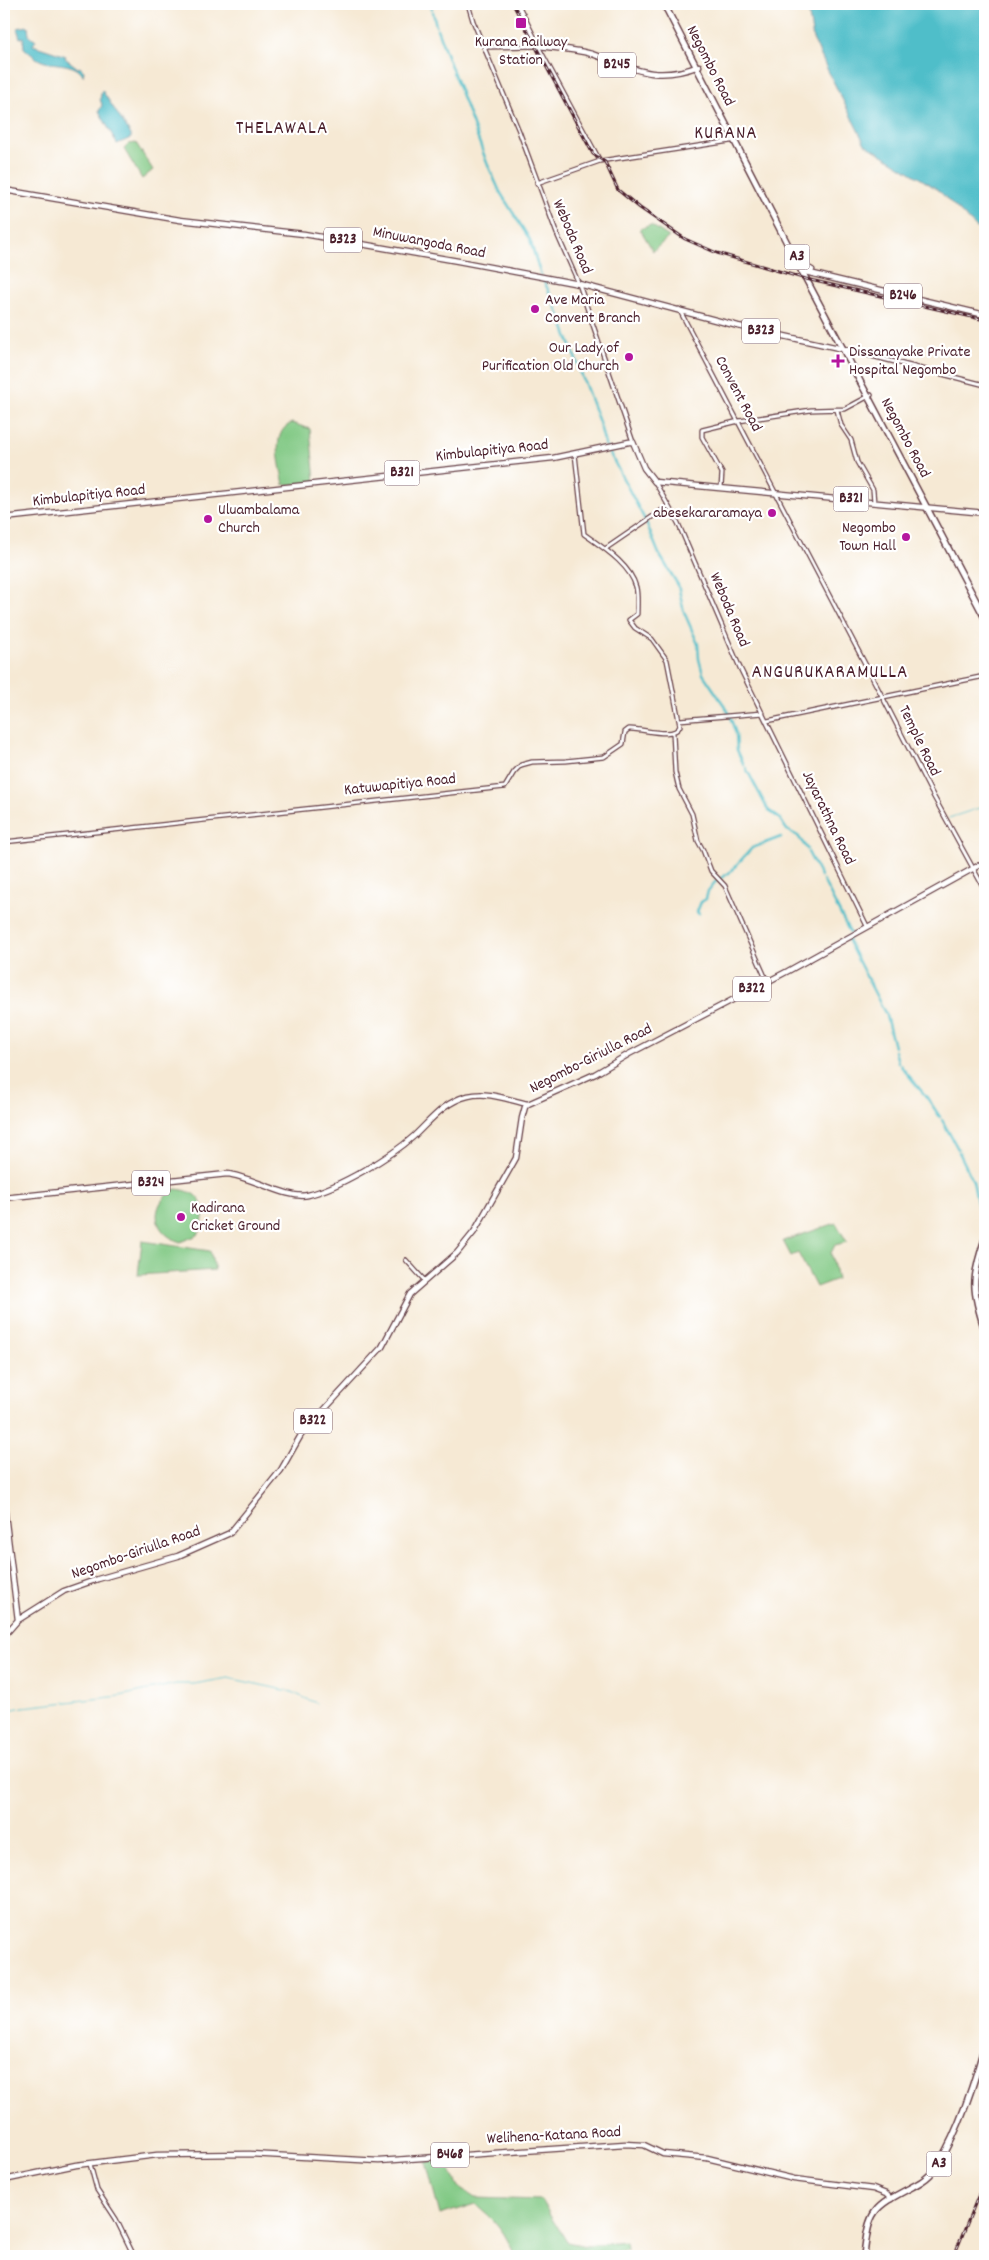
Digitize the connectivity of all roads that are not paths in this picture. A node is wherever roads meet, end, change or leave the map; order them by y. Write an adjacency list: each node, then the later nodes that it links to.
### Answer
1 (468, 4): 5 (street, Weboda Road)
2 (517, 4): 4 (main road)
3 (666, 4): 6 (highway, Negombo Road / A3)
4 (538, 46): 5 (street); 6 (main road, B245); 8 (street)
5 (485, 47): 9 (street, Weboda Road)
6 (698, 67): 7 (highway, Negombo Road / A3)
7 (736, 140): 8 (street); 11 (highway, Negombo Road / A3)
8 (600, 161): 9 (street)
9 (537, 183): 13 (street, Weboda Road)
10 (4, 190): 13 (main road, Minuwangoda Road / B323)
11 (803, 270): 12 (main road); 12 (main road, B246); 16 (highway, Negombo Road / A3)
12 (813, 271): 15 (main road, B246)
13 (579, 284): 14 (main road, Minuwangoda Road / B323); 21 (street, Weboda Road)
14 (679, 309): 16 (main road, Minuwangoda Road / B323); 20 (street, Convent Road)
15 (985, 315)
16 (846, 350): 17 (street); 18 (highway, Negombo Road / A3)
17 (985, 385)
18 (870, 396): 19 (street); 28 (highway, Negombo Road / A3)
19 (837, 410): 20 (street); 26 (street)
20 (738, 421): 24 (street); 25 (street, Convent Road)
21 (633, 442): 22 (main road, Kimbulapitiya Road / B321); 23 (main road)
22 (575, 454): 30 (main road, Kimbulapitiya Road / B321); 31 (street)
23 (655, 482): 24 (main road, B321); 27 (street, Weboda Road)
24 (721, 488): 25 (main road, B321)
25 (775, 492): 26 (main road, B321); 35 (street, Temple Road)
26 (874, 502): 28 (main road, B321)
27 (668, 506): 31 (street); 36 (street, Weboda Road)
28 (929, 507): 29 (main road); 32 (highway, Negombo Road / A3); 33 (highway, Negombo Road / A3)
29 (985, 513)
30 (4, 518)
31 (604, 549): 37 (street)
32 (985, 612)
33 (985, 618)
34 (985, 676): 35 (street)
35 (883, 698): 38 (street); 42 (street, Temple Road)
36 (763, 713): 37 (street); 38 (street, Weboda Road)
37 (679, 720): 39 (street)
38 (767, 720): 44 (street, Jayarathna Road)
39 (673, 733): 40 (street, Katuwapitiya Road); 45 (street)
40 (4, 842)
41 (985, 862): 42 (main road, Negombo-Giriulla Road / B322)
42 (973, 868): 43 (street, Temple Road); 44 (main road, Negombo-Giriulla Road / B322)
43 (985, 890)
44 (866, 926): 45 (main road, Negombo-Giriulla Road / B322)
45 (766, 981): 46 (main road, Negombo-Giriulla Road / B322)
46 (528, 1104): 47 (main road, B324); 51 (main road, Negombo-Giriulla Road / B322)
47 (4, 1198)
48 (985, 1239): 53 (highway)
49 (985, 1246): 52 (highway)
50 (406, 1260): 51 (street)
51 (425, 1281): 55 (main road, Negombo-Giriulla Road / B322)
52 (985, 1325)
53 (985, 1330)
54 (4, 1506): 55 (main road)
55 (18, 1620): 56 (main road, Negombo-Giriulla Road / B322)
56 (4, 1636)
57 (985, 2045): 60 (highway, A3)
58 (985, 2056): 60 (highway, A3)
59 (90, 2163): 61 (main road, Welihena-Katana Road / B468); 62 (main road, Welihena-Katana Road / B468); 63 (street)
60 (931, 2176): 62 (highway, A3)
61 (4, 2180)
62 (891, 2198): 64 (highway, A3)
63 (134, 2256)
64 (865, 2256)

